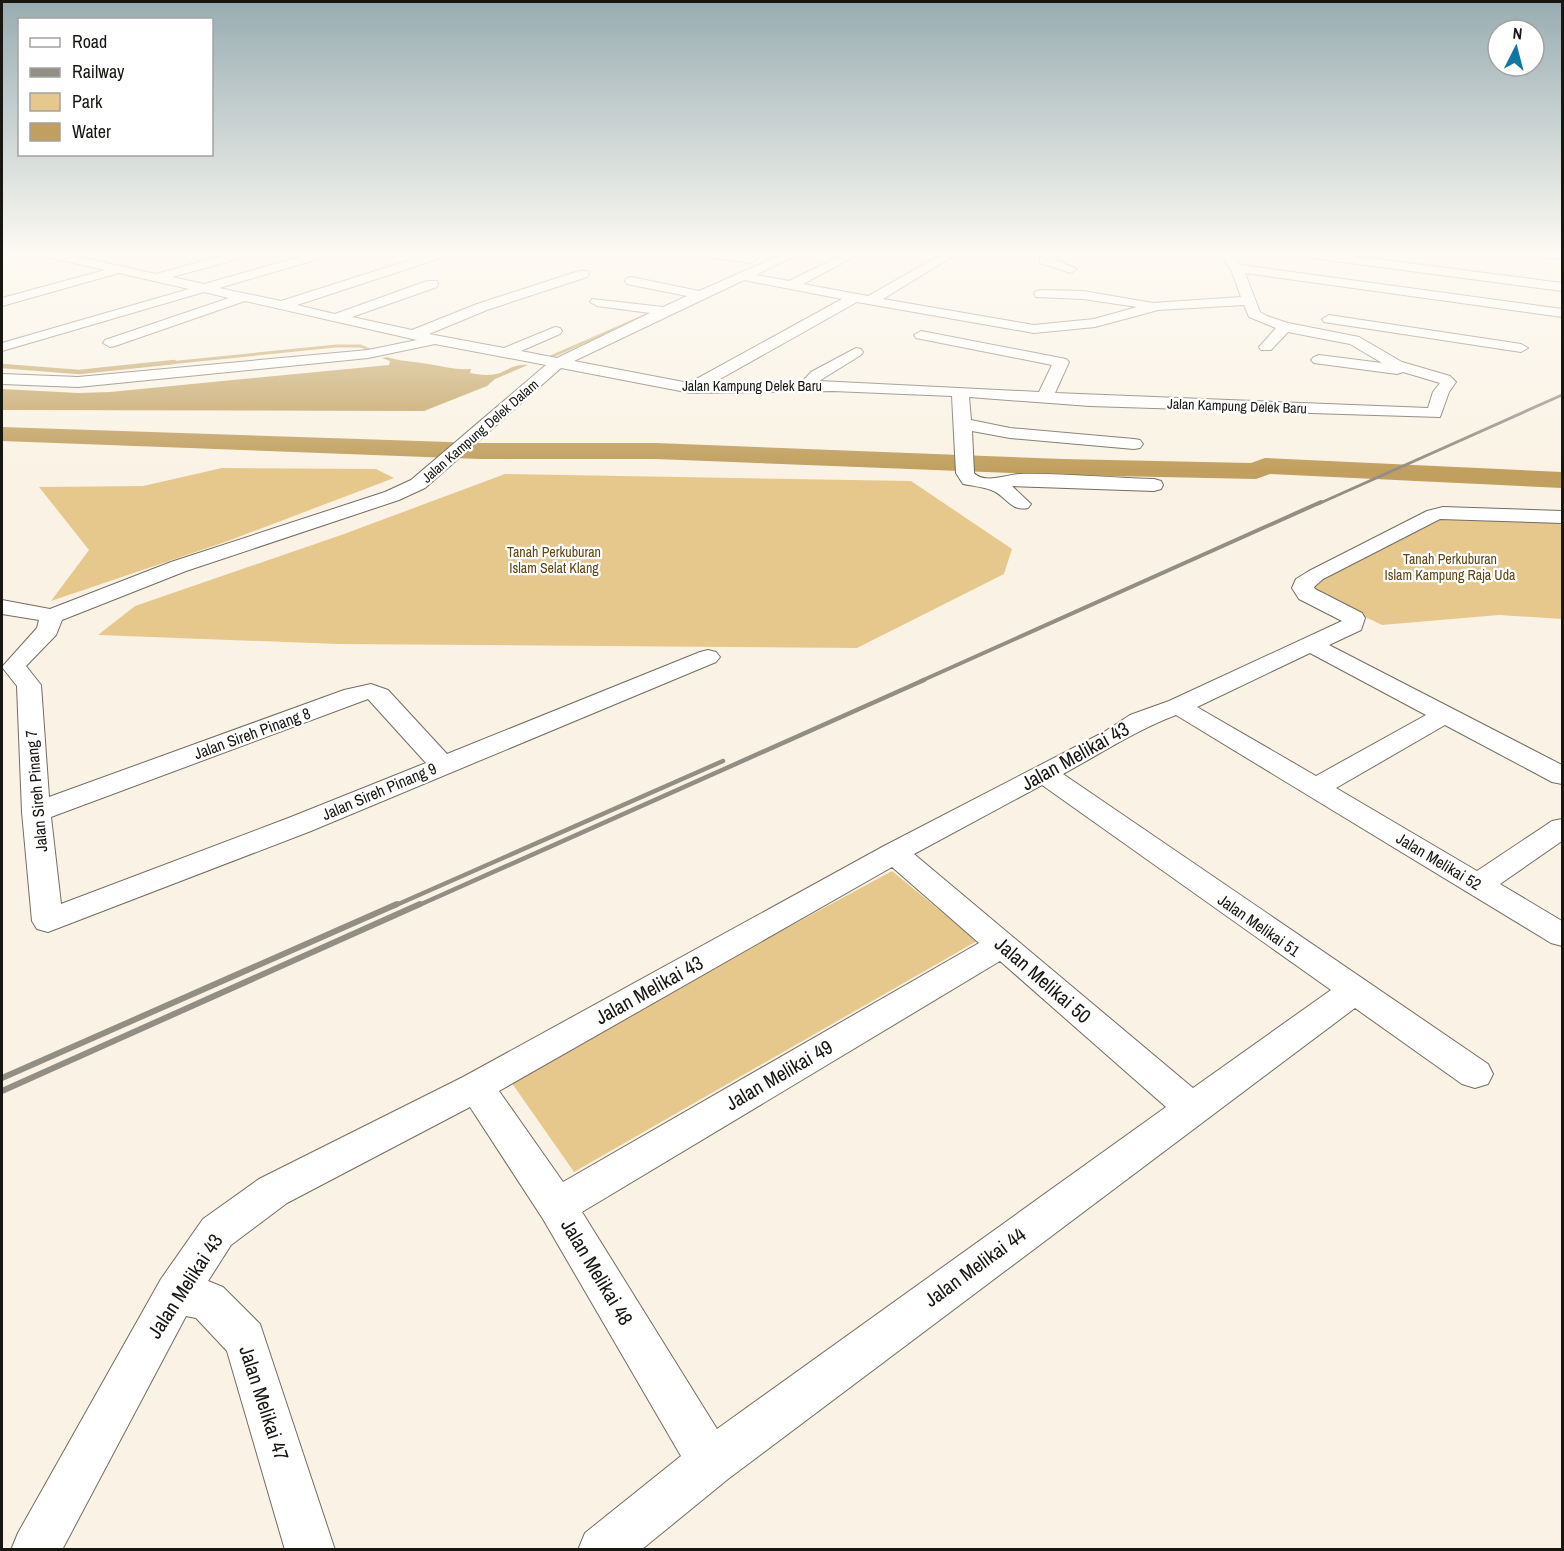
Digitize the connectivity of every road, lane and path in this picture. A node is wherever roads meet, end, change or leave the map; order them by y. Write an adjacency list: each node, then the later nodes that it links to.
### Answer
1 (78, 325): 17 (street)
2 (162, 325): 16 (street)
3 (366, 325): 13 (street, Jalan Kampung Delek Baru)
4 (437, 325): 13 (street)
5 (626, 325): 25 (street, Jalan Kampung Delek Dalam)
6 (813, 325): 29 (street)
7 (1008, 325): 8 (street)
8 (1074, 325)
9 (1281, 325): 11 (street)
10 (1374, 325): 19 (street)
11 (1285, 327): 18 (street); 22 (street)
12 (555, 331): 21 (street)
13 (413, 335): 15 (street, Jalan Kampung Delek Baru)
14 (921, 335): 31 (street)
15 (435, 340): 21 (street, Jalan Kampung Delek Baru); 27 (street)
16 (110, 343)
17 (3, 347)
18 (1266, 347)
19 (1521, 348)
20 (856, 352): 28 (street)
21 (504, 353): 25 (street, Jalan Kampung Delek Baru)
22 (1379, 355): 24 (street); 26 (street)
23 (1319, 360): 26 (street)
24 (1437, 361)
25 (556, 364): 29 (street, Jalan Kampung Delek Baru); 39 (street, Jalan Kampung Delek Dalam)
26 (1413, 370): 31 (street, Jalan Kampung Delek Baru)
27 (2, 379)
28 (807, 386): 29 (street, Jalan Kampung Delek Baru); 30 (street, Jalan Kampung Delek Baru)
29 (691, 388)
30 (960, 392): 31 (street, Jalan Kampung Delek Baru); 32 (street)
31 (1045, 398)
32 (964, 424): 33 (street); 34 (street)
33 (1134, 444)
34 (993, 484): 35 (street); 36 (street)
35 (1155, 484)
36 (1022, 504)
37 (1563, 517): 40 (street, Jalan Melikai 43)
38 (2, 607): 39 (street)
39 (52, 616): 48 (street, Jalan Sireh Pinang 7)
40 (1312, 645): 42 (street, Jalan Melikai 43); 43 (street)
41 (708, 657): 44 (street, Jalan Sireh Pinang 9)
42 (1179, 706): 45 (street, Jalan Melikai 43); 47 (street, Jalan Melikai 52)
43 (1445, 714): 46 (street); 47 (street)
44 (442, 765): 48 (street, Jalan Sireh Pinang 8); 52 (street, Jalan Sireh Pinang 9)
45 (1044, 774): 50 (street, Jalan Melikai 43); 55 (street, Jalan Melikai 51)
46 (1563, 777)
47 (1316, 788): 51 (street, Jalan Melikai 52)
48 (36, 812): 52 (street, Jalan Sireh Pinang 7)
49 (1563, 828): 51 (street)
50 (894, 853): 54 (street, Jalan Melikai 50); 57 (street, Jalan Melikai 43)
51 (1478, 885): 53 (street, Jalan Melikai 52)
52 (48, 921)
53 (1563, 935)
54 (1002, 945): 58 (street, Jalan Melikai 50); 59 (street, Jalan Melikai 49)
55 (1354, 992): 56 (street, Jalan Melikai 51); 58 (street, Jalan Melikai 44)
56 (1475, 1074)
57 (476, 1087): 59 (street, Jalan Melikai 48); 60 (street, Jalan Melikai 43)
58 (1192, 1108): 61 (street, Jalan Melikai 44)
59 (557, 1206): 61 (street, Jalan Melikai 48)
60 (176, 1293): 62 (street, Jalan Melikai 43); 63 (street, Jalan Melikai 47)
61 (711, 1462): 64 (street, Jalan Melikai 44)
62 (35, 1550)
63 (310, 1550)
64 (602, 1550)

